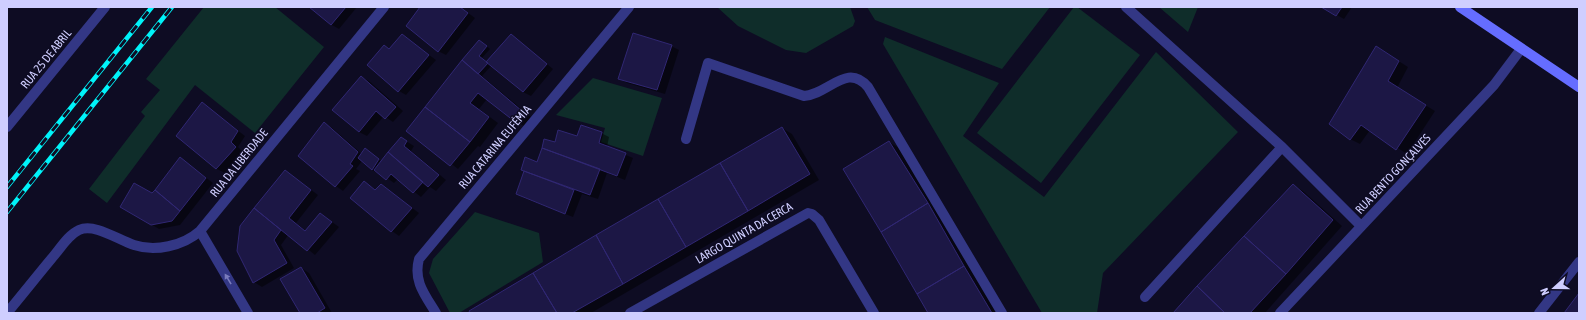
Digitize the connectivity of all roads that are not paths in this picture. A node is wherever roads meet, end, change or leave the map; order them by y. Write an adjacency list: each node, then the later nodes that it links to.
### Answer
1 (105, 7): 8 (street, RUA 25 DE ABRIL)
2 (384, 7): 12 (street, RUA DA LIBERDADE)
3 (629, 7): 17 (street, RUA CATARINA EUFÉMIA)
4 (1126, 7): 10 (street)
5 (1460, 7): 6 (street)
6 (1521, 49): 7 (street); 11 (street, RUA BENTO GONÇALVES)
7 (1579, 88)
8 (7, 127)
9 (686, 139): 20 (street)
10 (1282, 147): 11 (street); 14 (street)
11 (1361, 226): 21 (street, RUA BENTO GONÇALVES)
12 (200, 231): 15 (street, RUA DA LIBERDADE); 16 (street, one-way to 12)
13 (1579, 262): 22 (street)
14 (1145, 297)
15 (7, 313)
16 (248, 313)
17 (436, 313)
18 (630, 313): 19 (street, LARGO QUINTA DA CERCA)
19 (874, 313)
20 (1002, 313)
21 (1280, 313)
22 (1539, 313)

